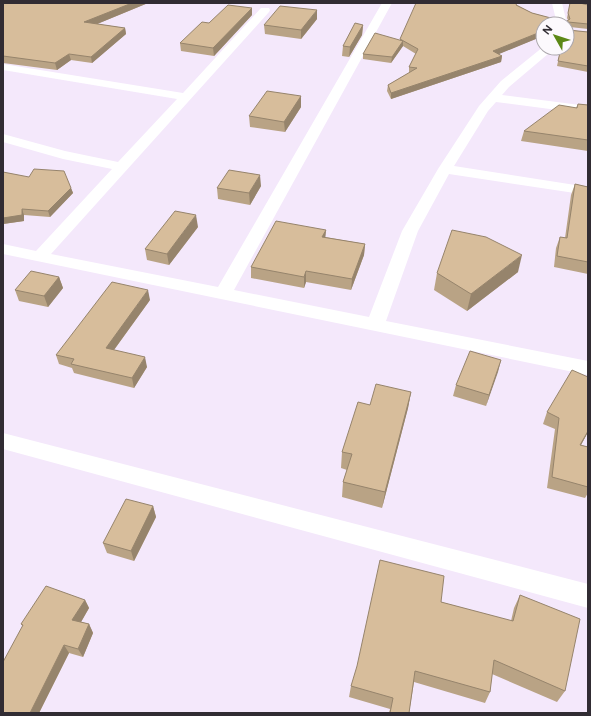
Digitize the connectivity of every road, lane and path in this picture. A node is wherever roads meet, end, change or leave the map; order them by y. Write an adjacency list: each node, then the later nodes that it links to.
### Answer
1 (387, 3): 16 (street)
2 (557, 3): 4 (street)
3 (265, 10): 7 (street)
4 (560, 16)
5 (539, 56): 8 (street)
6 (3, 67): 7 (street)
7 (186, 97): 11 (street)
8 (494, 98): 9 (street); 12 (street)
9 (588, 110)
10 (3, 138): 11 (street)
11 (122, 167): 15 (street)
12 (445, 169): 13 (street); 17 (street)
13 (588, 191)
14 (3, 249): 15 (street)
15 (40, 256): 16 (street)
16 (224, 294): 17 (street)
17 (375, 325): 18 (street)
18 (588, 368)
19 (3, 441): 20 (street)
20 (588, 596)

